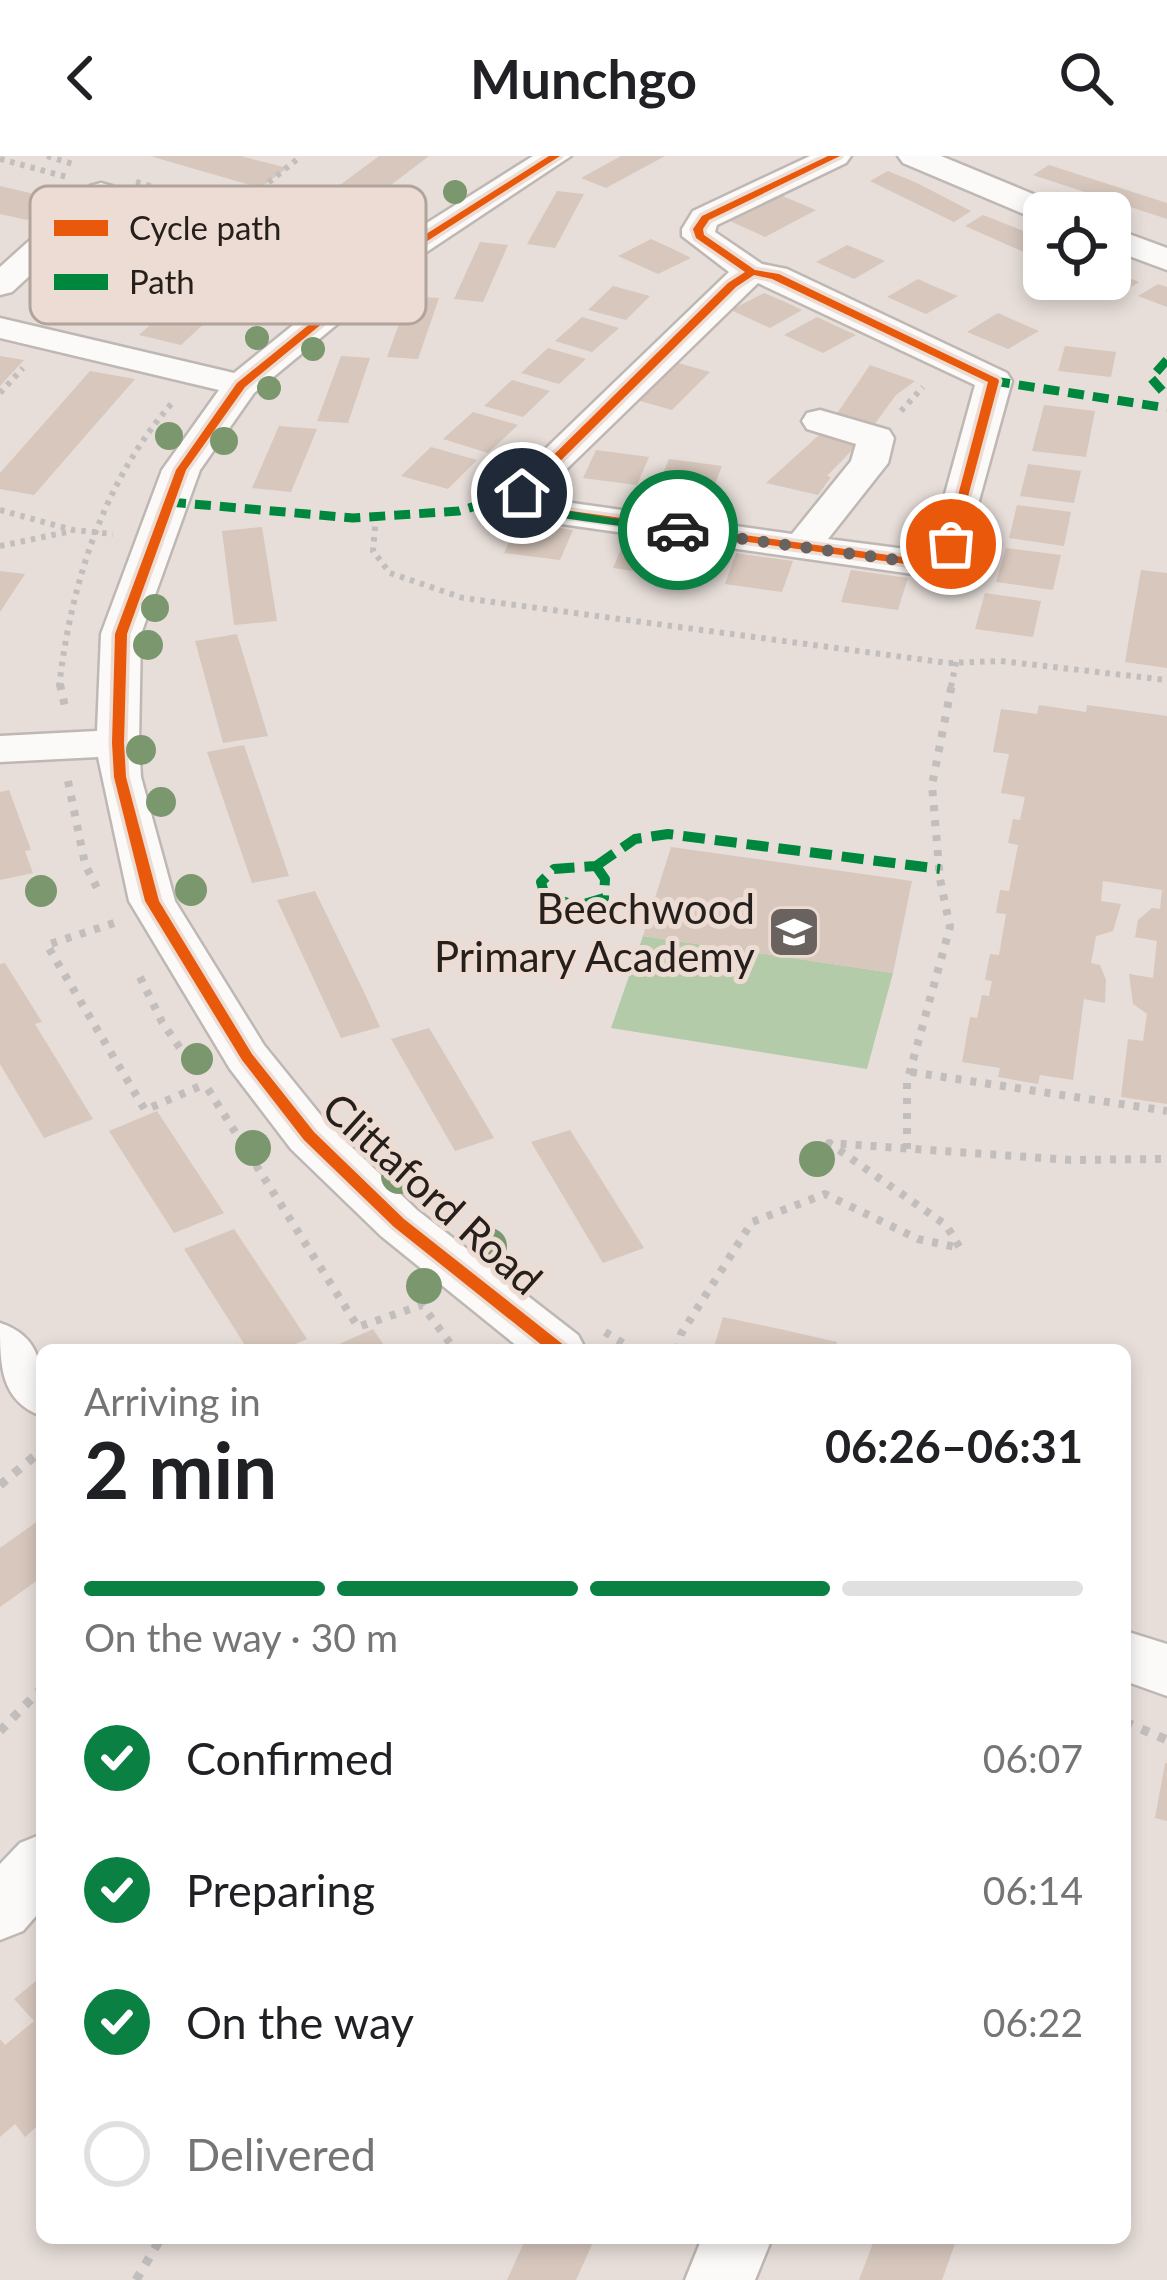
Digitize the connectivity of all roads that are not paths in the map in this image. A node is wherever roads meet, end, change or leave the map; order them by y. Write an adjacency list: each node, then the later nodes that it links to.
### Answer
1 (555, 156): 7 (street, Clittaford Road)
2 (835, 156): 11 (street)
3 (914, 156): 5 (street)
4 (995, 156): 5 (street)
5 (961, 177): 6 (street)
6 (1023, 202)
7 (426, 238)
8 (1131, 245): 10 (street)
9 (30, 257): 12 (street)
10 (1167, 260)
11 (752, 272): 17 (street); 17 (street)
12 (0, 285)
13 (316, 324): 15 (street, Clittaford Road)
14 (0, 328): 15 (street)
15 (242, 385): 18 (street, Clittaford Road)
16 (820, 421): 17 (street)
17 (801, 547)
18 (118, 743): 19 (street); 20 (street, Clittaford Road)
19 (0, 749)
20 (578, 1338)
21 (0, 1344): 22 (street)
22 (36, 1388)
23 (1131, 1658): 24 (street)
24 (1167, 1670)
25 (36, 1870): 26 (street)
26 (0, 1910)
27 (735, 2244): 28 (street)
28 (720, 2280)

